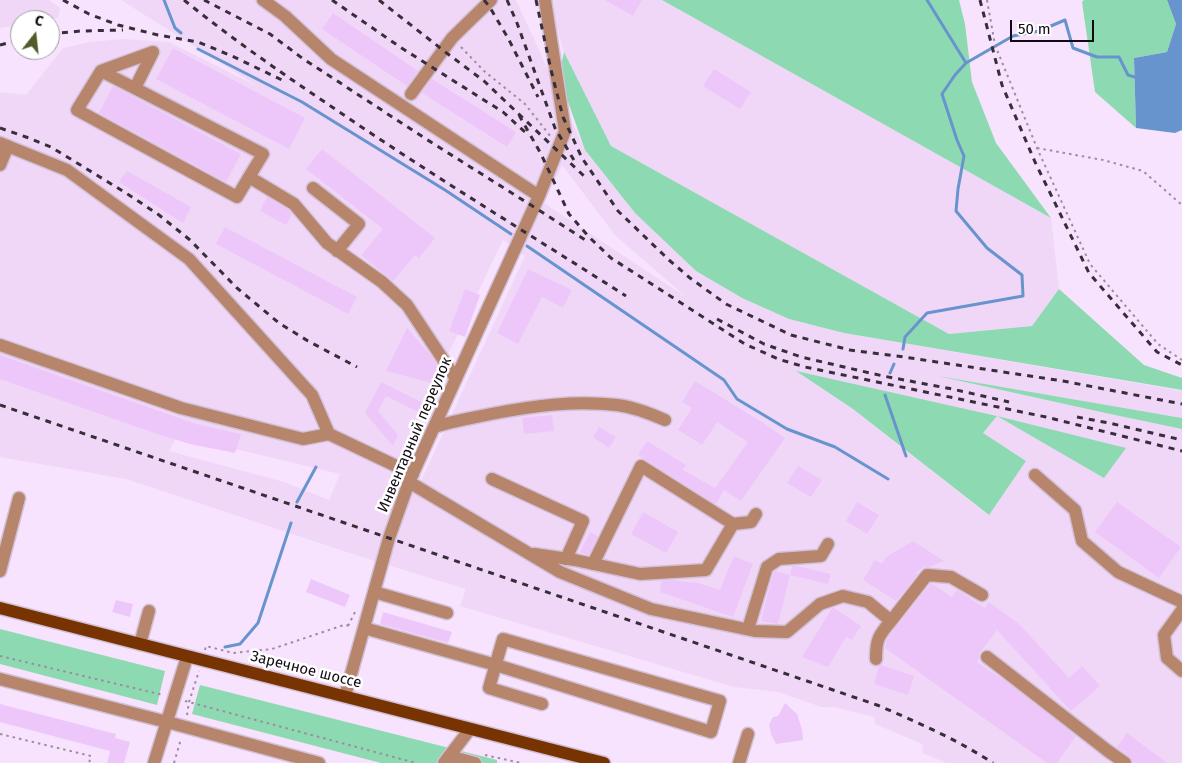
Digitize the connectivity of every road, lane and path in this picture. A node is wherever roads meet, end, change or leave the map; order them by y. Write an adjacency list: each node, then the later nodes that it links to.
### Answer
1 (263, 0): 15 (street)
2 (491, 0): 5 (street)
3 (545, 0): 10 (street, Инвентарный переулок)
4 (987, 0): 11 (path)
5 (452, 38): 8 (street); 10 (path)
6 (101, 70): 7 (street); 7 (street); 13 (street)
7 (135, 88): 13 (street)
8 (411, 94)
9 (4, 145): 12 (street); 23 (street)
10 (559, 146): 15 (street, Инвентарный переулок)
11 (1037, 148): 16 (path); 19 (path)
12 (0, 165)
13 (249, 177): 17 (street)
14 (312, 188): 17 (street)
15 (539, 196): 20 (street, Инвентарный переулок)
16 (1182, 205)
17 (337, 251): 20 (street)
18 (0, 345): 23 (street)
19 (1182, 360)
20 (456, 379): 22 (street, Инвентарный переулок)
21 (664, 420): 22 (street)
22 (434, 427): 25 (street, Инвентарный переулок)
23 (329, 434): 25 (street)
24 (1036, 475): 37 (street)
25 (411, 478): 31 (street); 35 (street, Инвентарный переулок)
26 (492, 480): 32 (street)
27 (19, 498): 34 (street)
28 (756, 514): 29 (street)
29 (733, 524): 33 (street); 33 (street)
30 (828, 544): 44 (street)
31 (527, 553): 32 (street); 44 (street)
32 (566, 559): 33 (street)
33 (593, 564)
34 (0, 571)
35 (374, 592): 41 (street); 43 (street, Инвентарный переулок)
36 (982, 595): 42 (street)
37 (1182, 602)
38 (0, 608): 45 (main road, Заречное шоссе)
39 (1182, 610): 51 (street)
40 (149, 611): 45 (street)
41 (447, 613)
42 (891, 621): 44 (street); 49 (street)
43 (364, 628): 50 (street); 53 (street, Инвентарный переулок)
44 (748, 629)
45 (140, 644): 47 (main road, Заречное шоссе)
46 (0, 656): 54 (path)
47 (187, 657): 53 (main road, Заречное шоссе); 54 (street)
48 (987, 658): 68 (street)
49 (876, 659)
50 (496, 665): 50 (street); 55 (street)
51 (1182, 671)
52 (0, 679): 56 (street)
53 (345, 696): 57 (main road, Заречное шоссе)
54 (174, 698): 56 (street); 64 (path)
55 (542, 704)
56 (166, 722): 62 (street); 63 (street)
57 (470, 729): 60 (street); 66 (main road, Заречное шоссе)
58 (0, 734): 61 (path)
59 (748, 734): 67 (street)
60 (447, 759): 65 (street)
61 (89, 763)
62 (154, 763)
63 (319, 763)
64 (415, 763)
65 (475, 763)
66 (604, 763)
67 (739, 763)
68 (1125, 763)

